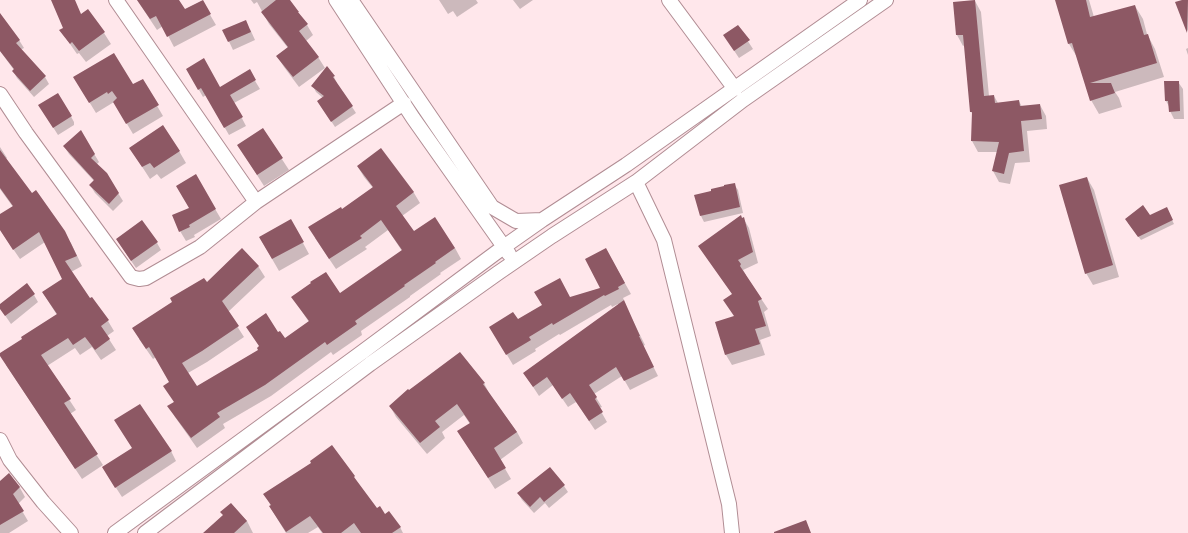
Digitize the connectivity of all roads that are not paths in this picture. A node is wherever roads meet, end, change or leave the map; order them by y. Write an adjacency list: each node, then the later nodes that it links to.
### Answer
1 (116, 0): 11 (street)
2 (336, 0): 9 (street)
3 (351, 0): 12 (street)
4 (670, 0): 7 (street)
5 (860, 0): 7 (street)
6 (886, 0): 10 (street)
7 (736, 89): 12 (street)
8 (0, 94): 11 (street)
9 (404, 104): 11 (street); 13 (street)
10 (636, 182): 14 (street); 19 (street)
11 (256, 202)
12 (542, 220): 13 (street)
13 (505, 246): 14 (street); 17 (street)
14 (514, 262): 18 (street)
15 (0, 440): 16 (street)
16 (71, 533)
17 (115, 533)
18 (145, 533)
19 (732, 533)

